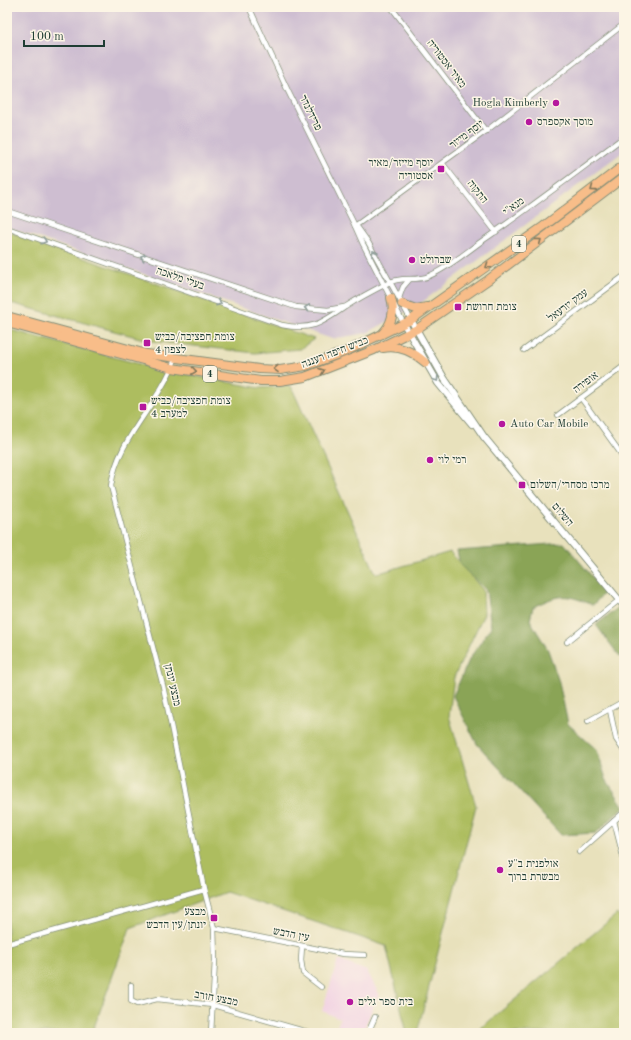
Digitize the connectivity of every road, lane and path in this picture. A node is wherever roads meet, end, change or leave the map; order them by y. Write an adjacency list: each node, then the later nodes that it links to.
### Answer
1 (248, 7): 10 (street, פרידלנדר)
2 (391, 7): 4 (street, מאיר אסטוריה)
3 (624, 24): 4 (street, יוסף מייזר)
4 (486, 131): 6 (street, יוסף מייזר)
5 (624, 137): 12 (street, מנא"י)
6 (443, 164): 10 (street, יוסף מייזר); 12 (street, התקוה)
7 (624, 165): 19 (highway, כביש חיפה רעננה / 4, one-way to 19)
8 (624, 177): 23 (highway, כביש חיפה רעננה / 4, one-way to 8)
9 (7, 211): 18 (street, בעלי מלאכה, one-way to 9)
10 (356, 226): 15 (street, פרידלנדר, one-way to 10); 16 (street, פרידלנדר)
11 (7, 228): 18 (street, בעלי מלאכה, one-way to 18)
12 (496, 232): 14 (street, מנא"י)
13 (624, 276): 26 (street, עמק יזרעאל)
14 (409, 280): 15 (street, מנא"י); 17 (street)
15 (390, 282): 16 (street, מנא"י); 17 (street, פרידלנדר)
16 (384, 285): 17 (street, פרידלנדר); 18 (street, בעלי מלאכה)
17 (398, 300): 19 (highway); 21 (street, פרידלנדר); 21 (street, פרידלנדר); 24 (highway)
18 (346, 306)
19 (432, 306): 21 (highway, כביש חיפה רעננה / 4)
20 (7, 316): 27 (highway, כביש חיפה רעננה / 4)
21 (408, 322): 23 (street, פרידלנדר); 24 (highway, כביש חיפה רעננה / 4)
22 (7, 323): 30 (highway, כביש חיפה רעננה / 4)
23 (413, 331): 25 (highway, כביש חיפה רעננה / 4); 28 (street, השלום); 33 (street, השלום)
24 (379, 337): 27 (highway, כביש חיפה רעננה / 4, one-way to 27)
25 (374, 350): 28 (highway); 30 (highway, כביש חיפה רעננה / 4, one-way to 25)
26 (524, 350)
27 (175, 358): 30 (street, מבצע יונתן)
28 (426, 363): 33 (street, השלום, one-way to 33)
29 (624, 366): 31 (street, אופירה)
30 (172, 368): 46 (street, מבצע יונתן)
31 (581, 398): 32 (street, אופירה); 34 (street)
32 (558, 415)
33 (484, 437): 35 (street, השלום)
34 (624, 458)
35 (619, 600): 36 (street, השלום); 37 (street)
36 (624, 606)
37 (567, 642)
38 (624, 701): 39 (street)
39 (610, 710): 40 (street); 41 (street)
40 (588, 721)
41 (624, 751)
42 (624, 812): 43 (street)
43 (614, 821): 44 (street); 45 (street)
44 (579, 852)
45 (624, 860)
46 (204, 889): 47 (street, מבצע יונתן); 48 (street)
47 (214, 928): 49 (street, עין הדבש); 53 (street, מבצע יונתן)
48 (7, 944)
49 (302, 947): 50 (street, עין הדבש); 52 (street)
50 (365, 955)
51 (131, 985): 53 (street, מבצע חורב)
52 (321, 987)
53 (213, 1005): 55 (street, מבצע יונתן); 56 (street, מבצע חורב)
54 (374, 1017): 57 (street)
55 (211, 1033)
56 (311, 1033)
57 (368, 1033)

